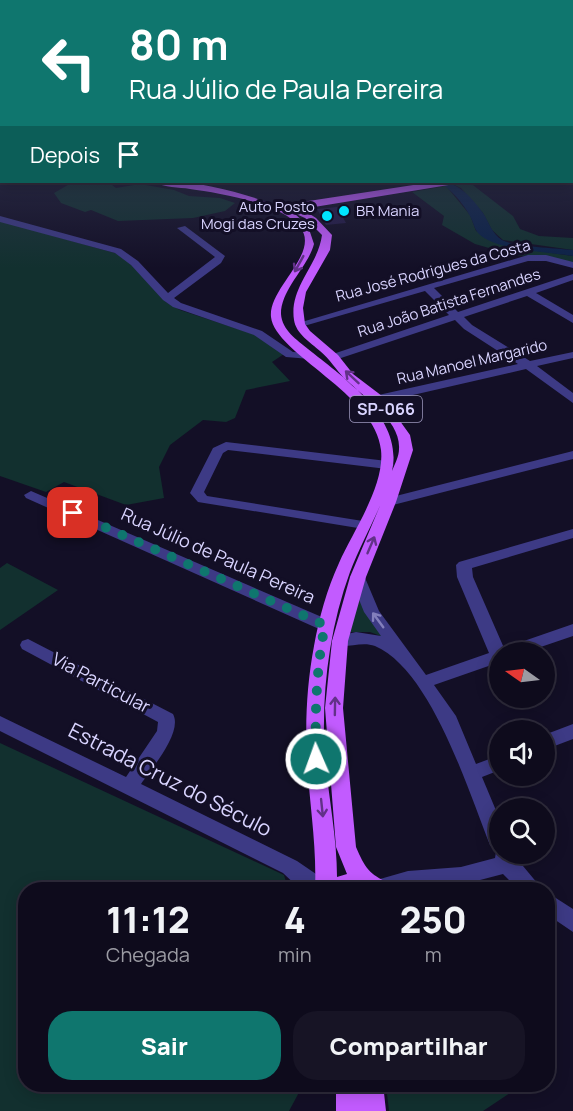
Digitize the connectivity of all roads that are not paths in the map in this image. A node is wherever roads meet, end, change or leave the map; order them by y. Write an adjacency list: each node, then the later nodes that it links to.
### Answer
1 (166, 183): 6 (main road, SP-066)
2 (197, 183): 6 (main road, SP-066)
3 (441, 183): 5 (main road)
4 (454, 183): 5 (main road)
5 (428, 186): 6 (main road)
6 (298, 213): 16 (main road, SP-066); 18 (main road, SP-066, one-way to 18)
7 (0, 219): 13 (street)
8 (182, 228): 13 (street)
9 (573, 266): 11 (street, Rua José Rodrigues da Costa)
10 (573, 278): 12 (street, Rua João Batista Fernandes)
11 (427, 287): 14 (street); 16 (street, Rua José Rodrigues da Costa)
12 (529, 293): 14 (street, Rua João Batista Fernandes); 15 (street)
13 (167, 298): 18 (street)
14 (456, 317): 19 (street, Rua João Batista Fernandes); 20 (street)
15 (573, 320)
16 (300, 324): 19 (main road, SP-066)
17 (573, 355): 20 (street, Rua Manoel Margarido)
18 (310, 356): 24 (main road, SP-066)
19 (334, 357): 21 (main road, SP-066, one-way to 19)
20 (528, 364): 21 (street, Rua Manoel Margarido); 22 (street)
21 (378, 399): 26 (main road, SP-066)
22 (573, 399)
23 (573, 455): 26 (street)
24 (387, 465): 27 (main road, SP-066); 27 (street)
25 (30, 495): 30 (street, Rua Júlio de Paula Pereira)
26 (389, 502): 29 (main road, SP-066, one-way to 26)
27 (364, 525): 30 (main road, SP-066)
28 (573, 533): 33 (street)
29 (358, 577): 32 (main road, SP-066); 36 (street, one-way to 29)
30 (325, 625): 50 (main road, SP-066, one-way to 50)
31 (573, 630): 34 (street)
32 (340, 641): 36 (street); 51 (main road, SP-066, one-way to 32)
33 (493, 642)
34 (539, 642)
35 (28, 645): 44 (street, Via Particular)
36 (406, 659): 38 (street)
37 (489, 659): 38 (street)
38 (424, 681): 43 (street)
39 (0, 723): 44 (street, Estrada Cruz do Século)
40 (573, 731): 41 (street)
41 (555, 738)
42 (489, 766): 43 (street)
43 (472, 773): 45 (street)
44 (130, 786): 49 (street, Estrada Cruz do Século)
45 (489, 817)
46 (489, 861): 48 (street)
47 (511, 864): 54 (street)
48 (461, 876): 52 (street); 53 (street)
49 (309, 882)
50 (326, 882)
51 (371, 882)
52 (399, 882)
53 (450, 882)
54 (526, 882)
55 (555, 908): 56 (street)
56 (573, 922)
57 (349, 1092): 59 (main road)
58 (372, 1092): 60 (main road)
59 (350, 1111)
60 (373, 1111)

